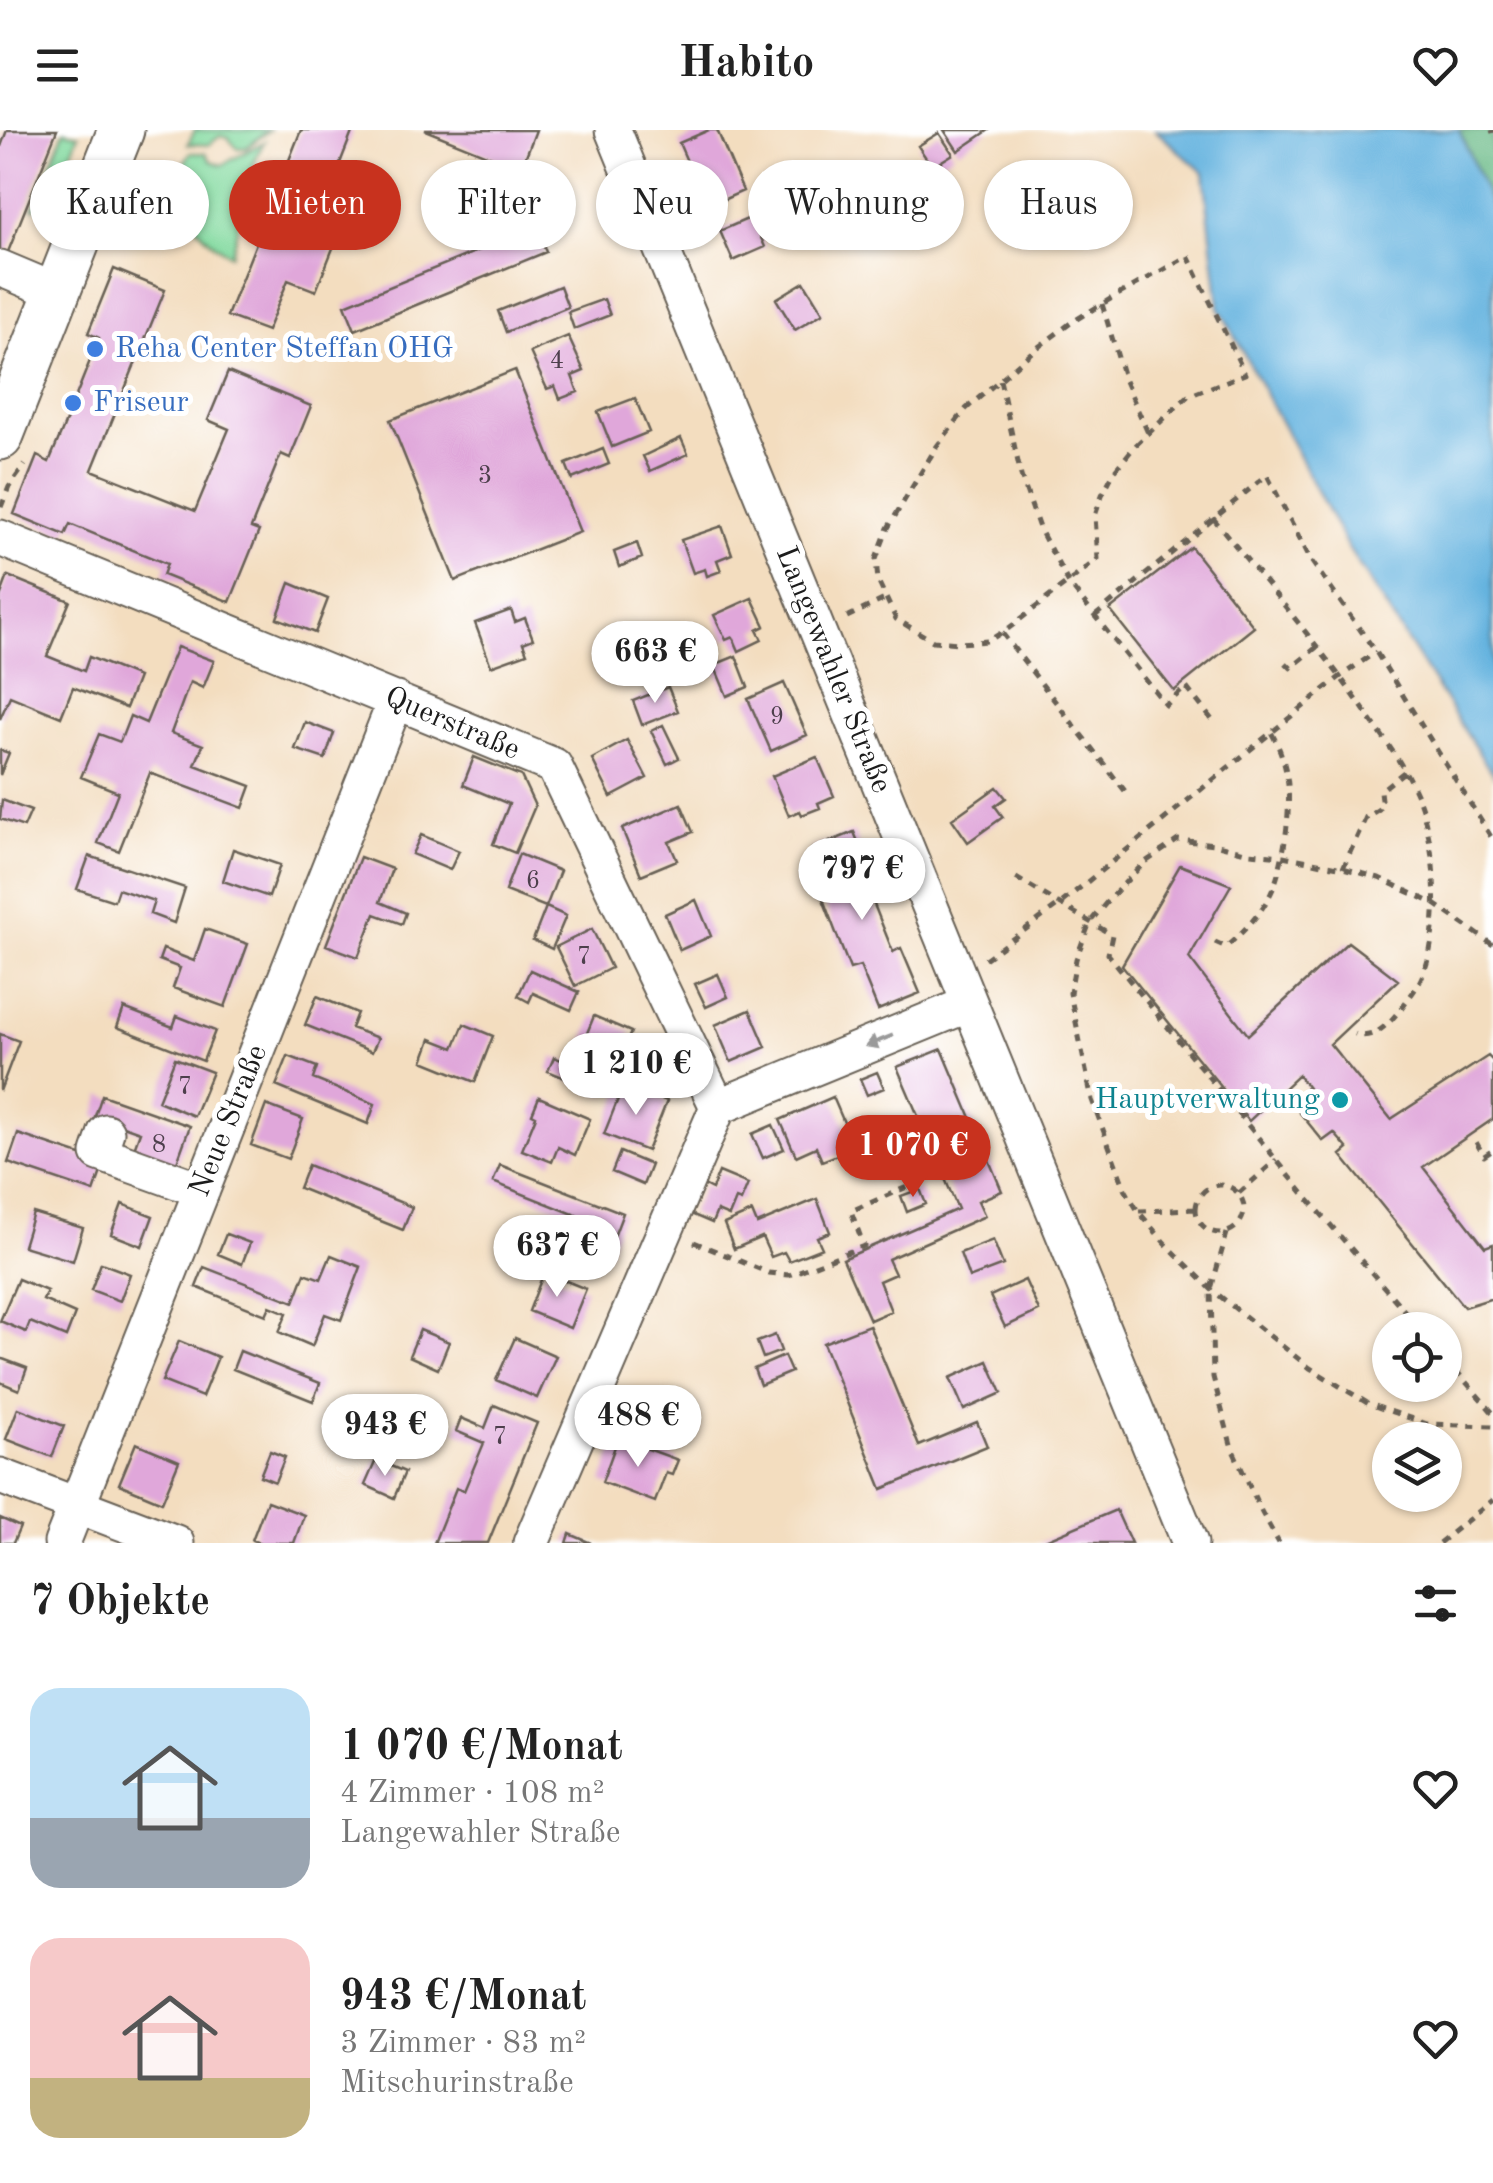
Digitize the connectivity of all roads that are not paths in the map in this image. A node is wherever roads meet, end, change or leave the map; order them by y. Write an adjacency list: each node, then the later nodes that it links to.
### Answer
1 (121, 130): 4 (main road)
2 (613, 130): 8 (street, Langewahler Straße)
3 (0, 268): 4 (street)
4 (57, 292): 5 (main road)
5 (2, 428)
6 (0, 538): 7 (street, Querstraße)
7 (396, 700): 9 (street, Querstraße); 11 (street, Neue Straße)
8 (969, 1004): 9 (street, one-way to 9); 17 (street, Langewahler Straße)
9 (718, 1106): 16 (street)
10 (106, 1132): 11 (street)
11 (202, 1190): 13 (street, Neue Straße)
12 (0, 1476): 13 (street)
13 (76, 1506): 14 (street, Neue Straße); 15 (street)
14 (62, 1543)
15 (176, 1543)
16 (531, 1543)
17 (1190, 1543)

